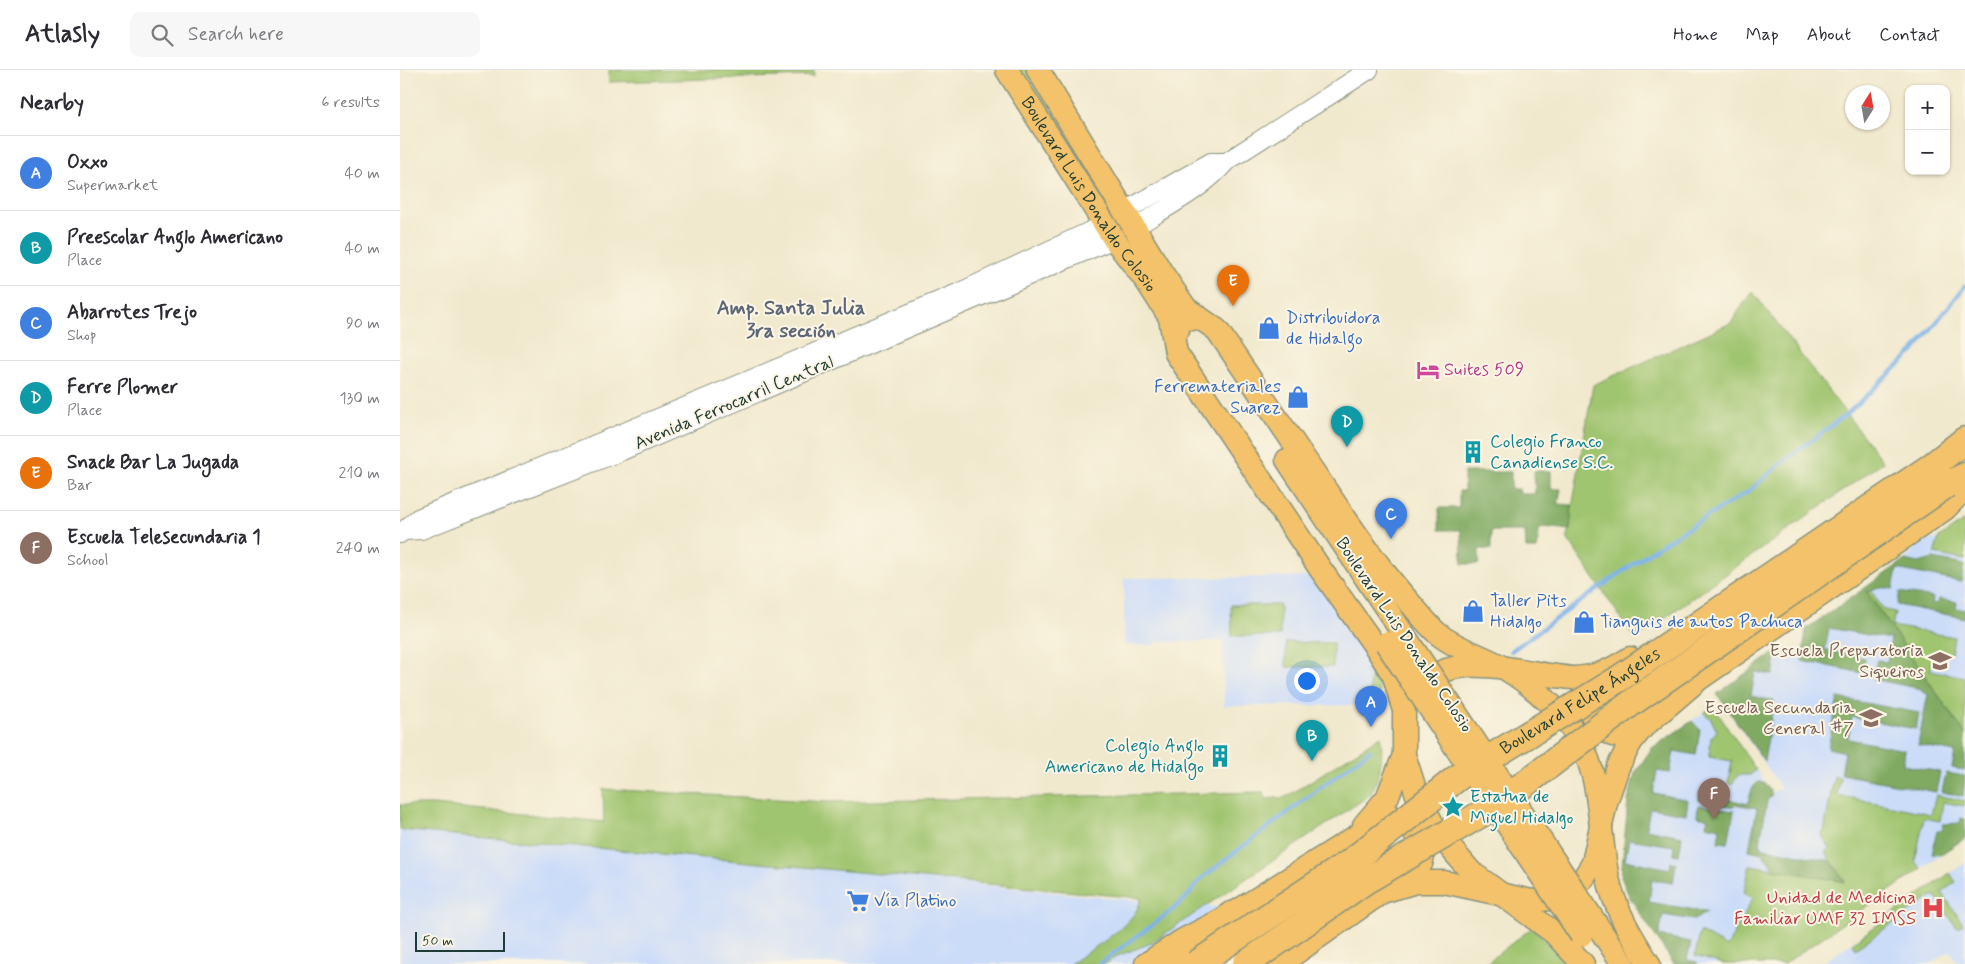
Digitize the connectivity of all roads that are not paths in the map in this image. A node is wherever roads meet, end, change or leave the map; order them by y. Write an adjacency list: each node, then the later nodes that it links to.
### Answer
1 (1007, 70): 5 (main road, Boulevard Luis Donaldo Colosio)
2 (1038, 70): 4 (main road, Boulevard Luis Donaldo Colosio)
3 (1369, 70): 4 (street)
4 (1130, 219): 6 (main road, Boulevard Luis Donaldo Colosio)
5 (1109, 231): 6 (main road, Boulevard Luis Donaldo Colosio); 10 (street, Avenida Ferrocarril Central)
6 (1177, 312): 7 (main road, Boulevard Luis Donaldo Colosio); 11 (main road, Boulevard Luis Donaldo Colosio); 12 (main road, Boulevard Luis Donaldo Colosio)
7 (1202, 349): 24 (main road, Boulevard Luis Donaldo Colosio, bridge); 30 (main road, Boulevard Luis Donaldo Colosio, bridge)
8 (1965, 439): 9 (highway, Boulevard Felipe Ángeles); 14 (main road)
9 (1952, 479): 16 (main road); 27 (highway, Boulevard Felipe Ángeles, bridge); 28 (highway, Boulevard Felipe Ángeles, bridge)
10 (402, 533)
11 (1423, 618): 12 (main road); 13 (main road, Boulevard Luis Donaldo Colosio)
12 (1377, 649): 15 (main road, Boulevard Luis Donaldo Colosio)
13 (1504, 668): 14 (main road); 15 (main road); 18 (main road)
14 (1612, 671): 16 (main road)
15 (1404, 712): 17 (main road, Boulevard Luis Donaldo Colosio)
16 (1660, 712): 18 (main road)
17 (1404, 755): 19 (main road); 21 (main road, Boulevard Luis Donaldo Colosio)
18 (1602, 825): 21 (main road); 23 (main road)
19 (1353, 837): 20 (main road); 22 (main road)
20 (1382, 892): 21 (main road); 29 (main road)
21 (1502, 896): 24 (main road, Boulevard Luis Donaldo Colosio)
22 (1231, 916): 25 (main road); 26 (highway)
23 (1628, 930): 24 (main road); 31 (main road)
24 (1588, 963)
25 (1146, 964)
26 (1173, 964)
27 (1196, 964)
28 (1246, 964)
29 (1280, 964)
30 (1623, 964)
31 (1649, 964)

